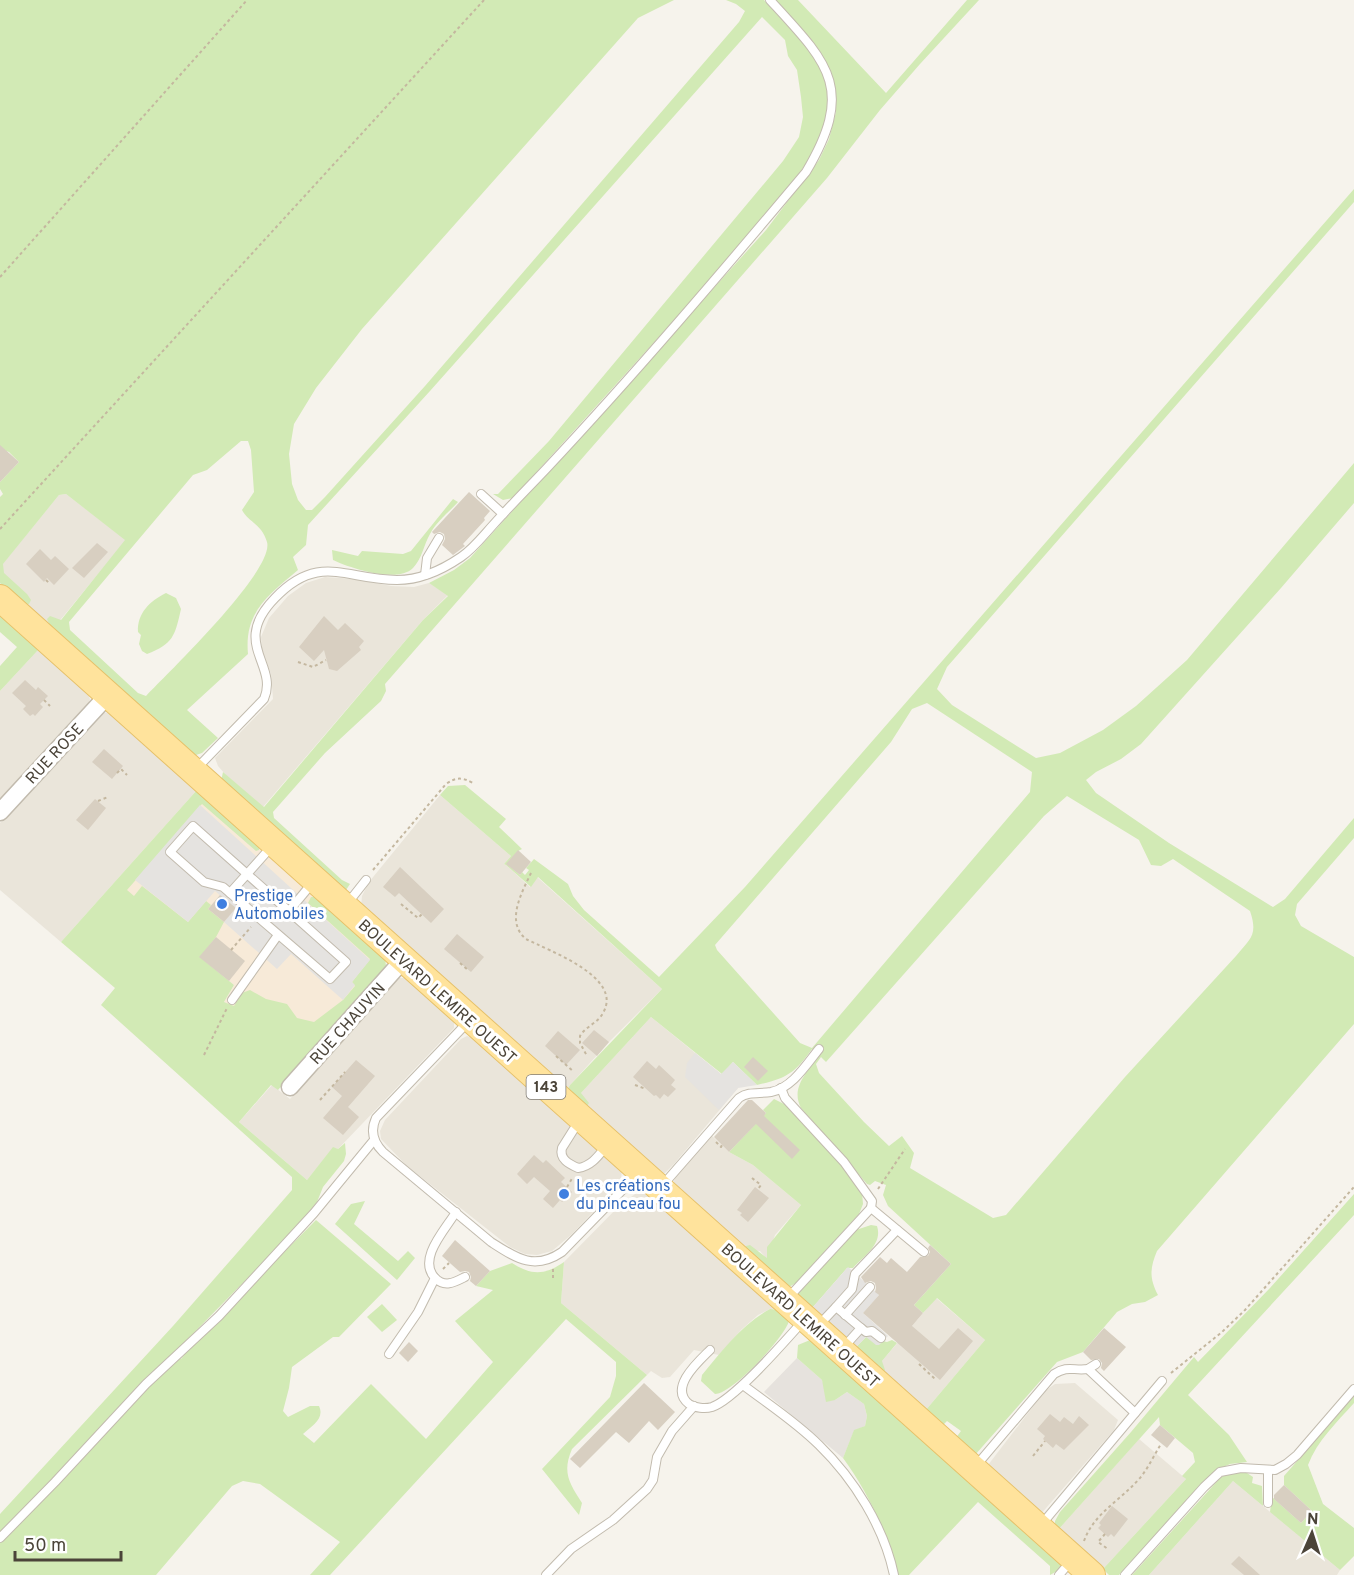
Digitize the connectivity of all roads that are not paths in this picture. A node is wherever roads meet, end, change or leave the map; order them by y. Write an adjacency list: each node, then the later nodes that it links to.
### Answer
1 (770, 0): 3 (lane)
2 (480, 494): 3 (lane)
3 (503, 514): 5 (lane)
4 (439, 538): 5 (lane)
5 (425, 575): 8 (lane)
6 (0, 598): 7 (main road, BOULEVARD LEMIRE OUEST / 143)
7 (108, 695): 8 (main road, BOULEVARD LEMIRE OUEST / 143); 9 (street, RUE ROSE)
8 (193, 771): 10 (main road, BOULEVARD LEMIRE OUEST / 143)
9 (0, 812)
10 (274, 843): 11 (lane); 12 (main road, BOULEVARD LEMIRE OUEST / 143)
11 (248, 874): 14 (lane); 14 (lane); 16 (lane)
12 (315, 880): 15 (main road, BOULEVARD LEMIRE OUEST / 143); 16 (lane)
13 (366, 880): 15 (lane)
14 (231, 894): 17 (lane)
15 (345, 907): 18 (main road, BOULEVARD LEMIRE OUEST / 143)
16 (289, 911): 17 (lane)
17 (278, 935): 19 (lane)
18 (404, 959): 20 (main road, BOULEVARD LEMIRE OUEST / 143); 22 (street, RUE CHAUVIN)
19 (232, 1000)
20 (471, 1020): 24 (main road, BOULEVARD LEMIRE OUEST / 143); 25 (lane)
21 (819, 1049): 23 (lane)
22 (290, 1087)
23 (781, 1088): 28 (lane); 29 (lane)
24 (581, 1118): 26 (main road, BOULEVARD LEMIRE OUEST / 143); 26 (lane)
25 (374, 1140): 30 (lane); 56 (lane)
26 (609, 1143): 27 (main road, BOULEVARD LEMIRE OUEST / 143)
27 (640, 1171): 28 (main road, BOULEVARD LEMIRE OUEST / 143); 30 (lane)
28 (660, 1189): 36 (main road, BOULEVARD LEMIRE OUEST / 143)
29 (871, 1208): 31 (lane); 36 (lane)
30 (456, 1212): 34 (lane)
31 (897, 1230): 32 (lane); 37 (lane)
32 (924, 1252)
33 (465, 1277): 34 (lane)
34 (435, 1278): 44 (lane)
35 (870, 1287): 38 (lane)
36 (785, 1301): 39 (main road, BOULEVARD LEMIRE OUEST / 143)
37 (836, 1307): 38 (lane); 39 (lane)
38 (845, 1315): 40 (lane)
39 (811, 1323): 43 (main road, BOULEVARD LEMIRE OUEST / 143); 48 (lane)
40 (861, 1328): 41 (lane); 43 (lane)
41 (881, 1338)
42 (710, 1350): 50 (lane)
43 (841, 1351): 52 (main road, BOULEVARD LEMIRE OUEST / 143)
44 (389, 1354)
45 (1096, 1364): 46 (lane)
46 (1088, 1369): 51 (lane); 52 (lane)
47 (1162, 1381): 51 (lane)
48 (743, 1384): 50 (lane); 59 (lane)
49 (1354, 1389): 53 (lane)
50 (694, 1406): 58 (lane)
51 (1135, 1413): 55 (lane)
52 (973, 1469): 55 (main road, BOULEVARD LEMIRE OUEST / 143)
53 (1268, 1470): 54 (lane); 61 (lane)
54 (1268, 1503)
55 (1039, 1528): 57 (main road, BOULEVARD LEMIRE OUEST / 143)
56 (0, 1538)
57 (1066, 1567): 60 (main road, BOULEVARD LEMIRE OUEST / 143)
58 (546, 1575)
59 (894, 1575)
60 (1092, 1575)
61 (1125, 1575)

